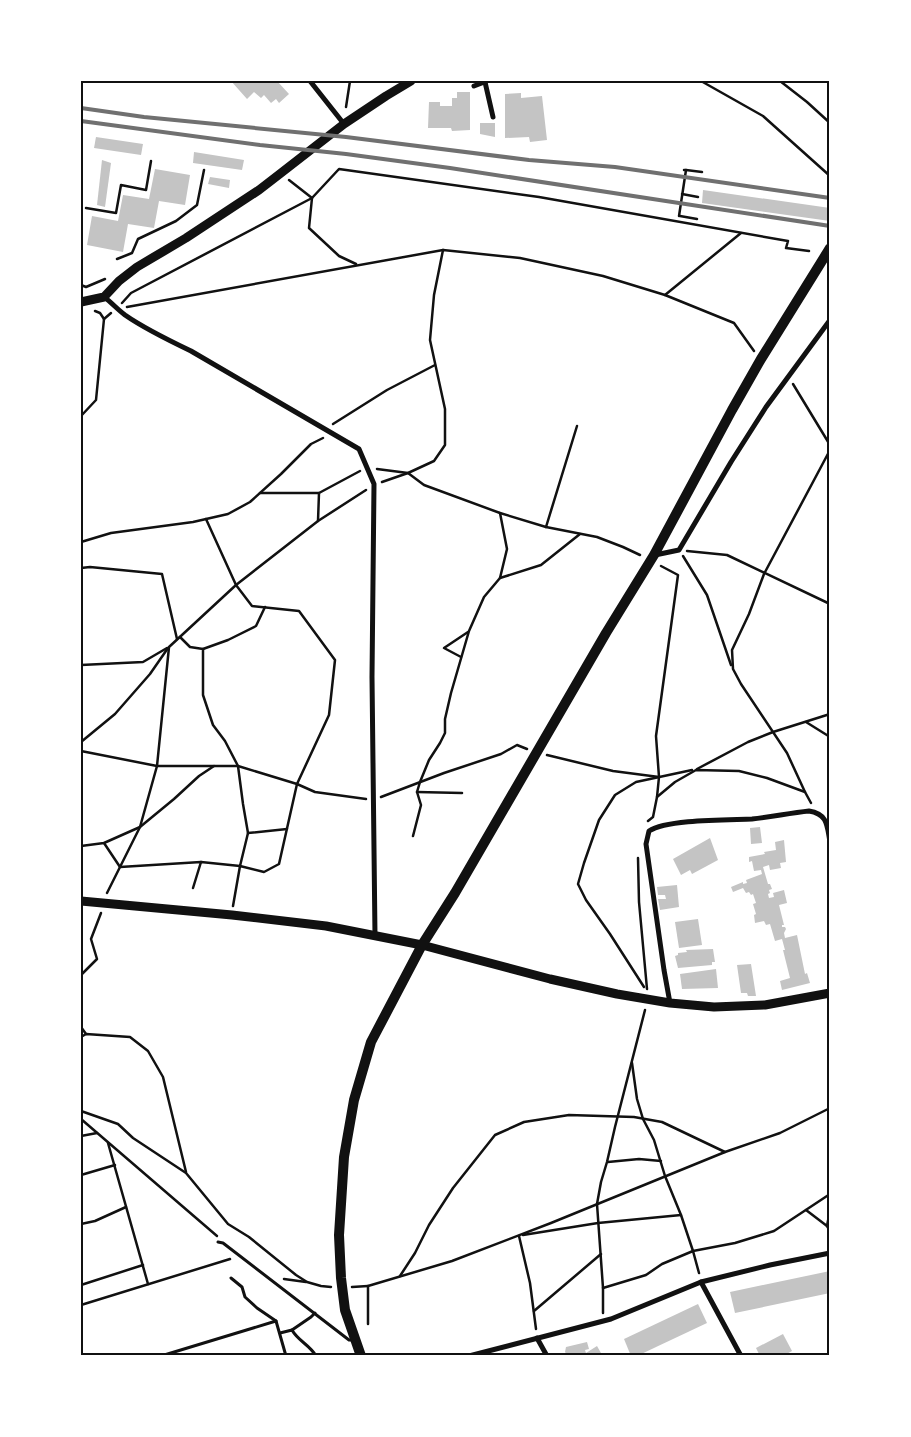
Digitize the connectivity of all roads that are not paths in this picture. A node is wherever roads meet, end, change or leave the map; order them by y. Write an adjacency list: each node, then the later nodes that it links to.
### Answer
1 (310, 81): 6 (street)
2 (411, 81): 6 (main road)
3 (487, 82): 4 (street); 5 (street)
4 (474, 86)
5 (493, 117)
6 (344, 124): 8 (main road)
7 (830, 248): 11 (main road)
8 (104, 297): 9 (main road); 14 (street)
9 (81, 302)
10 (830, 320): 11 (street)
11 (652, 558): 15 (main road)
12 (830, 842): 17 (street)
13 (81, 901): 14 (main road)
14 (375, 936): 15 (main road)
15 (422, 945): 17 (main road); 27 (main road)
16 (830, 993): 17 (main road)
17 (670, 1003)
18 (218, 1242): 22 (lane)
19 (830, 1253): 21 (street)
20 (231, 1278): 23 (lane)
21 (701, 1282): 26 (street); 34 (street)
22 (314, 1312): 24 (lane); 27 (lane)
23 (276, 1321): 25 (lane); 28 (lane)
24 (292, 1330): 25 (lane); 30 (lane)
25 (280, 1333): 29 (lane)
26 (537, 1338): 32 (street); 33 (street)
27 (356, 1341): 31 (main road)
28 (162, 1356)
29 (286, 1356)
30 (316, 1356)
31 (361, 1356)
32 (469, 1356)
33 (547, 1356)
34 (741, 1356)

